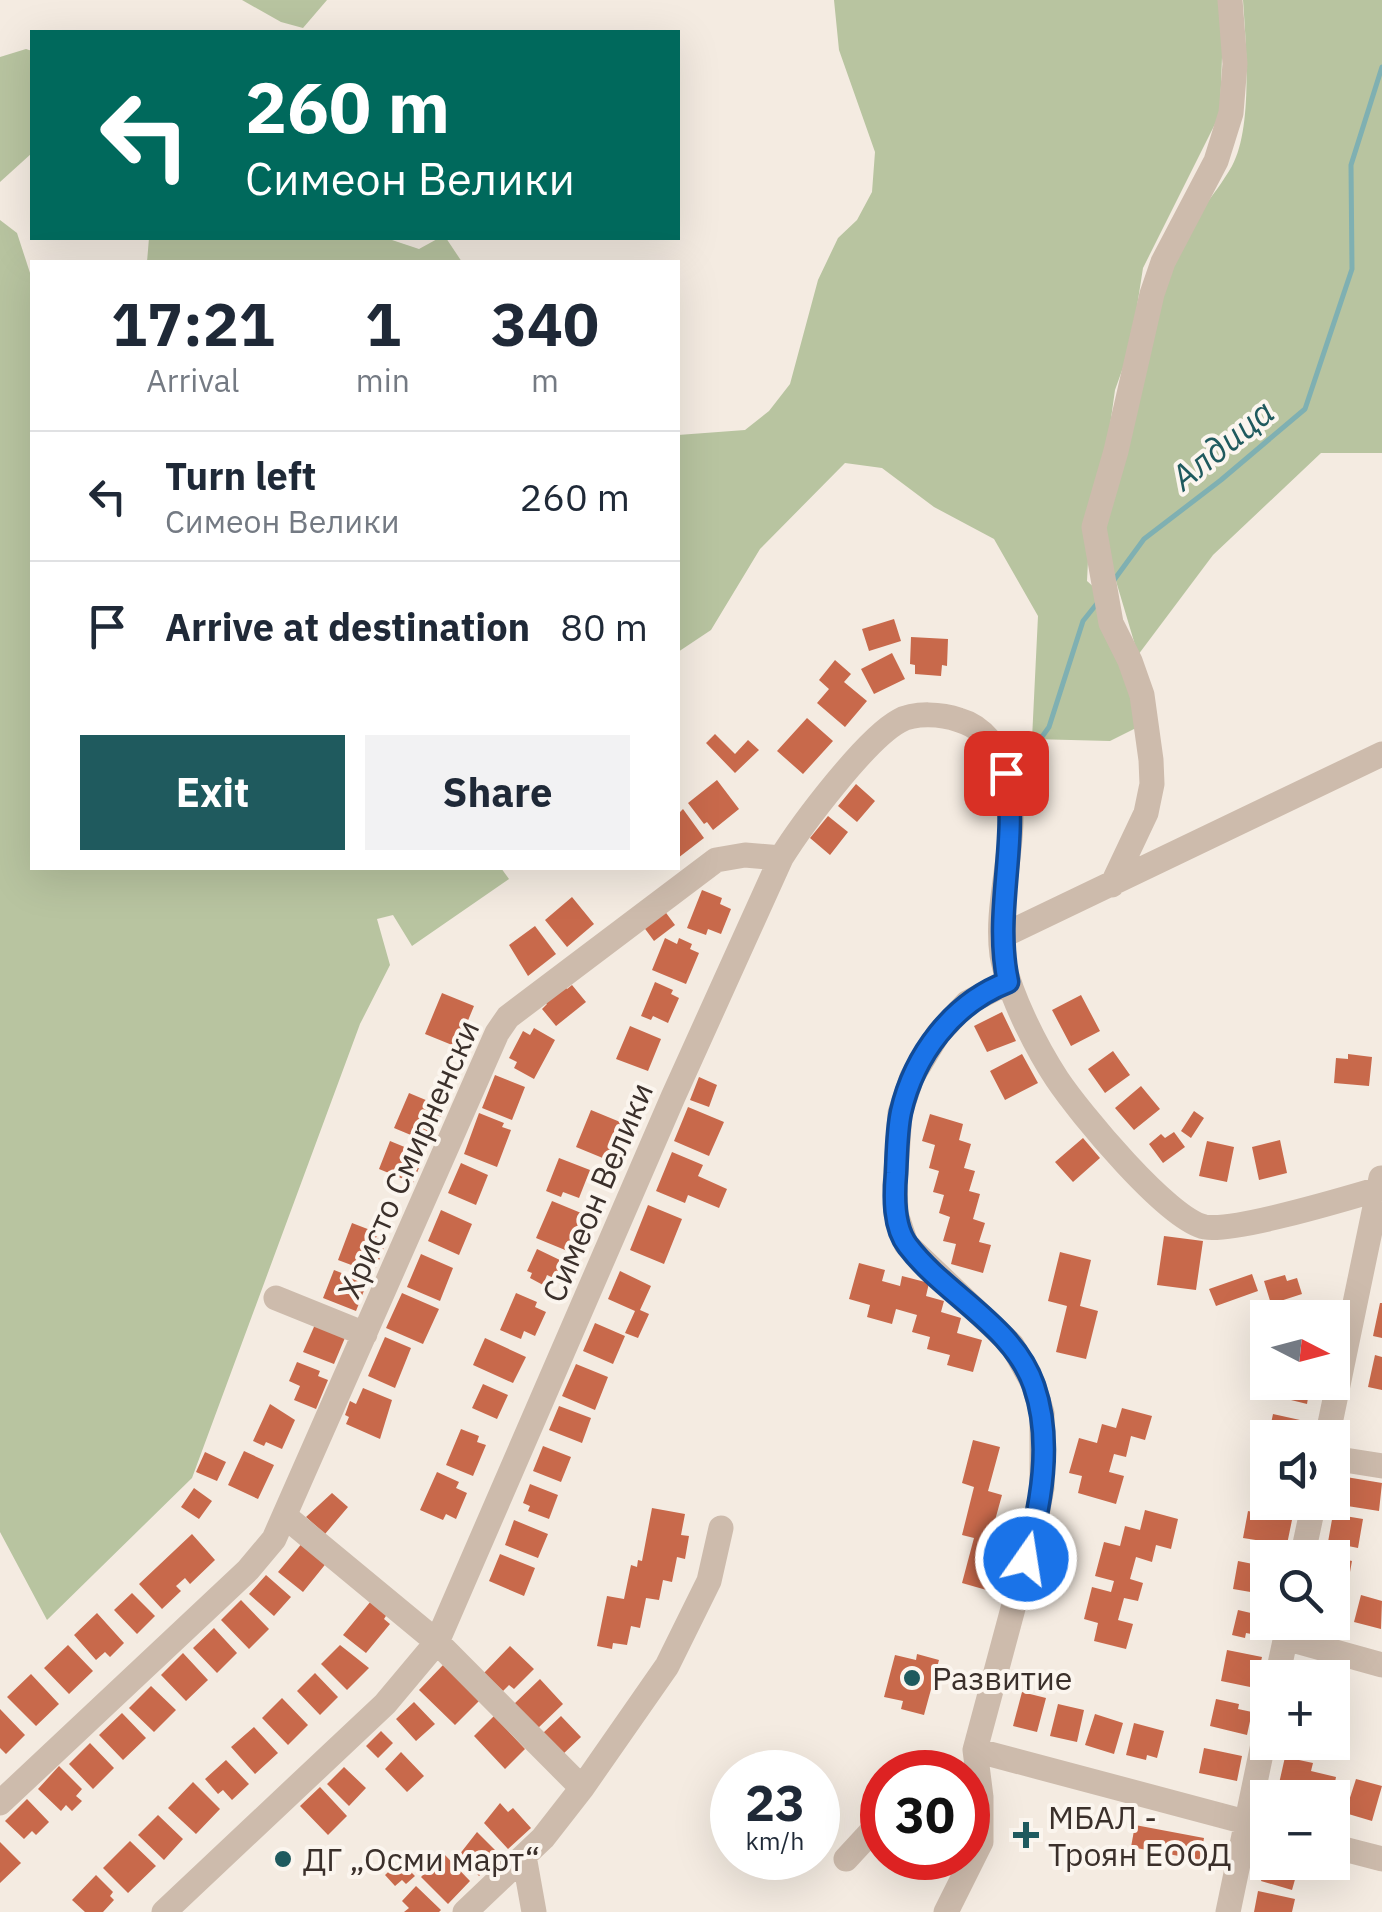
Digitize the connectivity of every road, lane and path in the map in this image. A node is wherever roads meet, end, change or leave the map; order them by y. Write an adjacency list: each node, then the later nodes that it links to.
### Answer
1 (1230, 0): 4 (street)
2 (1382, 754): 4 (street)
3 (780, 858): 5 (street, Симеон Велики); 9 (street, Христо Смирненски); 16 (street, Симеон Велики)
4 (1112, 885): 5 (street)
5 (1002, 936): 6 (street, Симеон Велики)
6 (1008, 982): 7 (street, Симеон Велики); 18 (street)
7 (1381, 1183): 10 (street)
8 (276, 1298): 9 (street)
9 (365, 1334): 13 (street, Христо Смирненски)
10 (1331, 1420)
11 (1350, 1461): 12 (street)
12 (1382, 1466)
13 (286, 1516): 16 (street); 21 (street, Христо Смирненски)
14 (721, 1528): 20 (street)
15 (1313, 1640): 17 (street)
16 (437, 1642): 20 (street); 30 (street, Симеон Велики)
17 (1382, 1666)
18 (975, 1750)
19 (990, 1754): 22 (street)
20 (582, 1788): 26 (street)
21 (0, 1803)
22 (1250, 1823)
23 (860, 1844): 27 (street)
24 (1250, 1846): 34 (street)
25 (1350, 1851): 28 (street)
26 (524, 1856): 31 (street); 32 (street)
27 (846, 1859)
28 (1382, 1860)
29 (962, 1880): 33 (street)
30 (164, 1912)
31 (465, 1912)
32 (534, 1912)
33 (946, 1912)
34 (1228, 1912)

